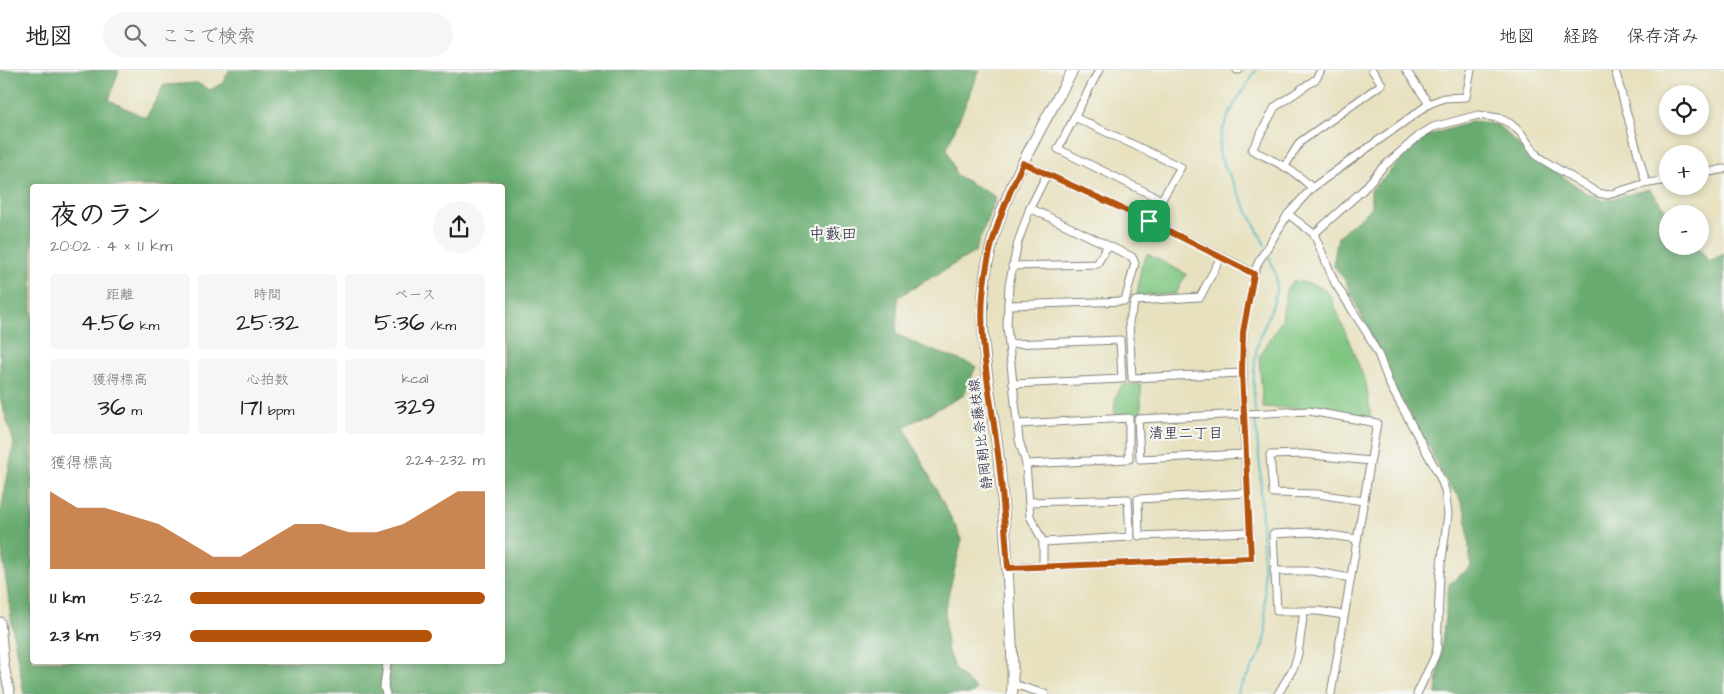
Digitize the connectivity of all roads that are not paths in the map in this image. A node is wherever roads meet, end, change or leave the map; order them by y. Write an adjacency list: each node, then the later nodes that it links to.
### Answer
1 (1073, 70): 10 (main road, 静岡朝比奈藤枝線)
2 (1099, 70): 9 (street)
3 (1321, 70): 11 (street)
4 (1372, 70): 11 (street)
5 (1406, 70): 8 (street)
6 (1471, 70): 8 (street)
7 (1614, 70): 16 (street)
8 (1429, 104): 17 (street)
9 (1074, 117): 18 (street); 18 (street)
10 (1023, 163): 14 (street); 43 (main road, 静岡朝比奈藤枝線)
11 (1285, 166): 17 (street)
12 (1724, 169): 13 (street)
13 (1709, 172)
14 (1046, 174): 19 (street); 21 (street)
15 (1659, 181): 16 (street)
16 (1646, 183): 22 (street)
17 (1312, 188): 20 (street)
18 (1162, 200): 21 (street)
19 (1030, 208): 23 (street); 25 (street)
20 (1288, 214): 22 (street); 26 (street)
21 (1149, 221): 24 (street)
22 (1314, 234): 56 (street)
23 (1107, 247): 25 (street); 27 (street)
24 (1221, 257): 26 (street); 29 (street)
25 (1012, 266): 27 (street)
26 (1254, 274): 29 (street)
27 (1008, 305): 28 (street)
28 (1009, 344): 30 (street); 30 (street)
29 (1242, 373): 31 (street)
30 (1014, 384): 32 (street)
31 (1243, 413): 33 (street); 33 (street); 34 (street)
32 (1018, 424): 35 (street); 35 (street)
33 (1245, 454): 36 (street)
34 (1370, 461): 37 (street); 37 (street)
35 (1026, 464): 38 (street)
36 (1247, 493): 39 (street); 39 (street)
37 (1363, 501): 40 (street)
38 (1029, 502): 41 (street); 41 (street)
39 (1250, 532): 42 (street)
40 (1357, 539): 44 (street); 45 (street)
41 (1044, 542): 42 (street)
42 (1043, 567): 43 (street)
43 (1008, 568): 50 (main road, 静岡朝比奈藤枝線)
44 (1274, 571): 45 (street); 46 (street)
45 (1350, 578): 47 (street)
46 (1304, 611): 47 (street); 54 (street)
47 (1344, 615): 55 (street)
48 (0, 622): 51 (street)
49 (387, 664): 52 (street)
50 (1012, 689): 53 (street)
51 (10, 694)
52 (386, 694)
53 (1045, 694)
54 (1278, 694)
55 (1331, 694)
56 (1417, 694)

